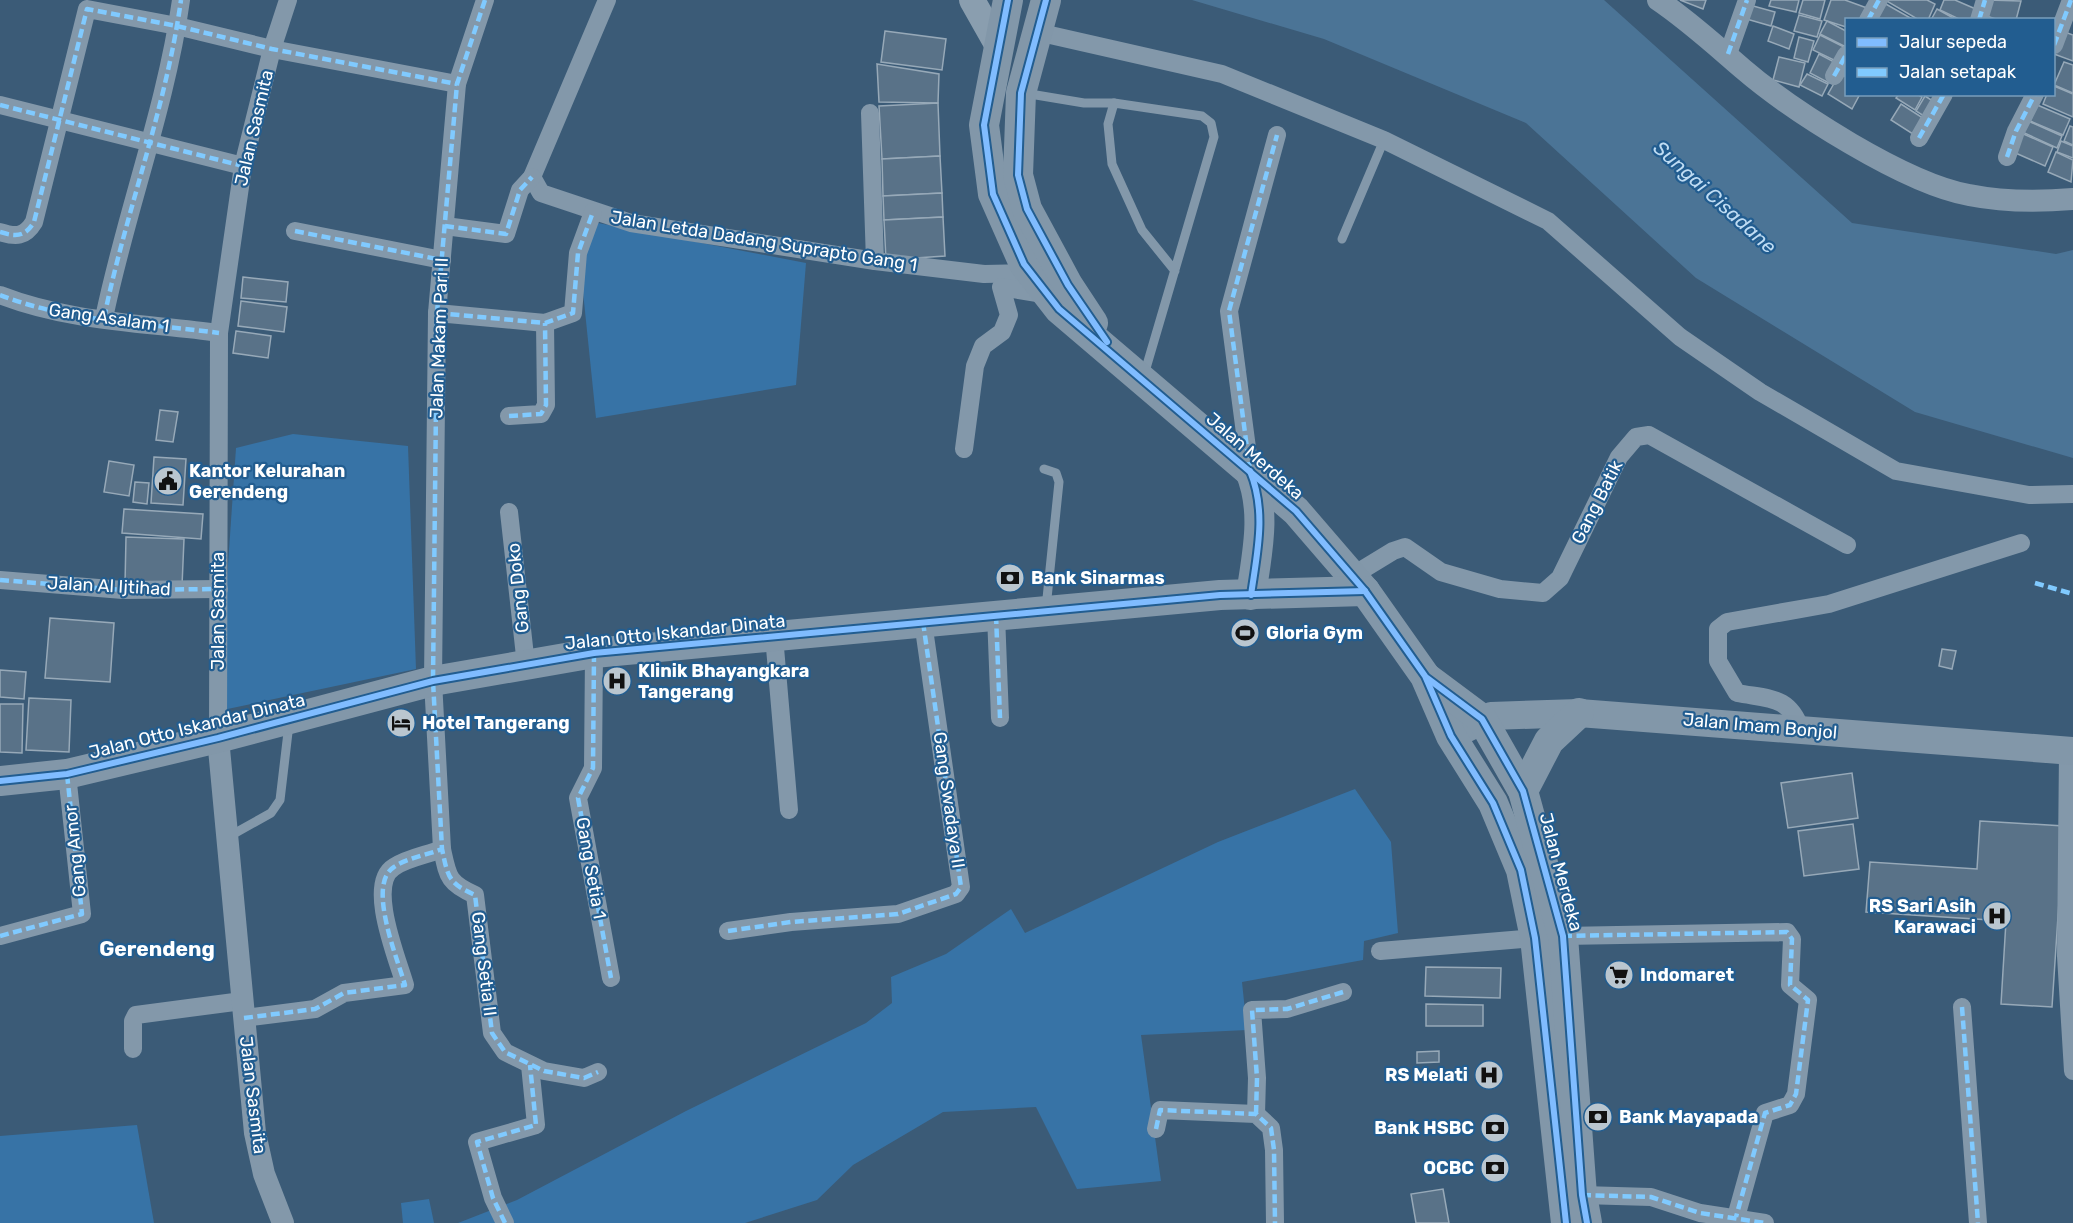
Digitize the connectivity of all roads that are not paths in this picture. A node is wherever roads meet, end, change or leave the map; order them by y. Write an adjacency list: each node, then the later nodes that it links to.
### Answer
1 (181, 0): 15 (street)
2 (288, 0): 18 (street, Jalan Sasmita)
3 (485, 0): 22 (street, Jalan Makam Pari II)
4 (607, 0): 36 (street)
5 (972, 0): 17 (main road)
6 (1658, 0): 19 (street)
7 (1747, 0): 19 (street)
8 (1879, 0): 13 (street)
9 (1985, 0): 14 (street)
10 (2070, 0): 16 (street)
11 (1006, 5): 17 (highway, Jalan Merdeka)
12 (1041, 17): 23 (highway, Jalan Merdeka); 32 (street)
13 (1869, 18)
14 (1980, 18)
15 (177, 26): 18 (street); 29 (street); 33 (street)
16 (2055, 42)
17 (998, 46): 46 (highway, Jalan Merdeka)
18 (272, 49): 22 (street); 35 (street, Jalan Sasmita)
19 (1728, 54): 37 (street)
20 (1845, 57): 21 (street)
21 (1834, 76)
22 (457, 84): 39 (street, Jalan Makam Pari II)
23 (1021, 93): 26 (lane); 52 (highway, Jalan Merdeka)
24 (1943, 96): 31 (street)
25 (2034, 96): 34 (street)
26 (1113, 103): 45 (lane); 45 (lane)
27 (0, 105): 29 (street)
28 (870, 113): 44 (street)
29 (58, 119): 33 (street); 41 (street)
30 (1277, 135): 57 (street)
31 (1919, 138)
32 (1384, 140): 42 (lane); 58 (street)
33 (148, 142): 35 (street); 49 (street)
34 (2007, 157)
35 (243, 165): 51 (street, Jalan Sasmita)
36 (532, 177): 38 (street, Jalan Letda Dadang Suprapto Gang 1); 39 (street)
37 (2073, 199)
38 (593, 212): 44 (street, Jalan Letda Dadang Suprapto Gang 1); 50 (street)
39 (444, 226): 43 (street, Jalan Makam Pari II)
40 (295, 231): 43 (street)
41 (0, 232)
42 (1342, 239)
43 (442, 260): 48 (street, Jalan Makam Pari II)
44 (875, 261): 46 (street, Jalan Letda Dadang Suprapto Gang 1)
45 (1175, 271): 53 (lane)
46 (1040, 284): 52 (highway, Jalan Merdeka); 55 (street)
47 (0, 295): 49 (street, Gang Asalam 1)
48 (437, 313): 50 (street); 73 (street, Jalan Makam Pari II)
49 (104, 318): 51 (street, Gang Asalam 1)
50 (545, 323): 54 (street)
51 (219, 333): 64 (street, Jalan Sasmita)
52 (1117, 357): 53 (highway, Jalan Merdeka)
53 (1143, 380): 57 (highway, Jalan Merdeka)
54 (509, 416)
55 (964, 449)
56 (1044, 469): 66 (lane)
57 (1250, 471): 63 (highway, Jalan Merdeka); 65 (highway)
58 (2073, 494)
59 (509, 512): 71 (street, Gang Doko)
60 (2021, 543): 78 (street)
61 (1847, 545): 63 (street, Gang Batik)
62 (0, 580): 64 (street, Jalan Al Ijtihad)
63 (1358, 583): 65 (highway, Jalan Otto Iskandar Dinata); 72 (highway, Jalan Merdeka)
64 (219, 589): 80 (street, Jalan Sasmita)
65 (1251, 595): 66 (highway, Jalan Otto Iskandar Dinata)
66 (1046, 611): 67 (highway, Jalan Otto Iskandar Dinata)
67 (996, 615): 68 (highway, Jalan Otto Iskandar Dinata); 75 (street)
68 (923, 622): 69 (highway, Jalan Otto Iskandar Dinata); 90 (street, Gang Swadaya II)
69 (774, 636): 70 (highway, Jalan Otto Iskandar Dinata); 85 (street)
70 (594, 653): 71 (highway, Jalan Otto Iskandar Dinata); 94 (street, Gang Setia 1)
71 (526, 664): 73 (highway, Jalan Otto Iskandar Dinata)
72 (1425, 676): 77 (highway, Jalan Merdeka); 79 (highway, Jalan Merdeka)
73 (433, 681): 76 (highway, Jalan Otto Iskandar Dinata); 87 (street, Gang Setia II)
74 (1579, 713): 77 (main road, Jalan Imam Bonjol); 78 (main road, Jalan Imam Bonjol); 84 (highway)
75 (1000, 718)
76 (290, 719): 80 (highway, Jalan Otto Iskandar Dinata); 86 (lane)
77 (1482, 719): 79 (main road, Jalan Imam Bonjol); 84 (highway, Jalan Merdeka)
78 (1791, 729): 81 (main road, Jalan Imam Bonjol)
79 (1451, 736): 92 (highway, Jalan Merdeka)
80 (218, 738): 82 (highway, Jalan Otto Iskandar Dinata); 86 (street, Jalan Sasmita)
81 (2070, 751): 88 (street)
82 (67, 774): 83 (highway, Jalan Otto Iskandar Dinata); 91 (street, Gang Amor)
83 (0, 780)
84 (1523, 791): 92 (highway, Jalan Merdeka)
85 (789, 810)
86 (227, 838): 97 (street, Jalan Sasmita)
87 (442, 849): 97 (street); 99 (street, Gang Setia II)
88 (2067, 863): 89 (lane); 100 (street)
89 (2073, 883)
90 (728, 931)
91 (0, 936)
92 (1549, 937): 93 (street); 102 (highway, Jalan Merdeka); 106 (street)
93 (1380, 951)
94 (611, 978)
95 (1343, 992): 103 (street)
96 (1962, 1007): 112 (street)
97 (243, 1009): 98 (street); 107 (street, Jalan Sasmita)
98 (133, 1049)
99 (530, 1065): 101 (street, Gang Setia II); 108 (street)
100 (2073, 1071)
101 (598, 1072)
102 (1563, 1101): 105 (highway, Jalan Merdeka); 110 (highway, Jalan Merdeka)
103 (1256, 1114): 104 (street); 109 (street)
104 (1156, 1129)
105 (1584, 1209): 106 (street)
106 (1736, 1217): 111 (street)
107 (283, 1223)
108 (505, 1223)
109 (1275, 1223)
110 (1566, 1223)
111 (1765, 1223)
112 (1977, 1223)

